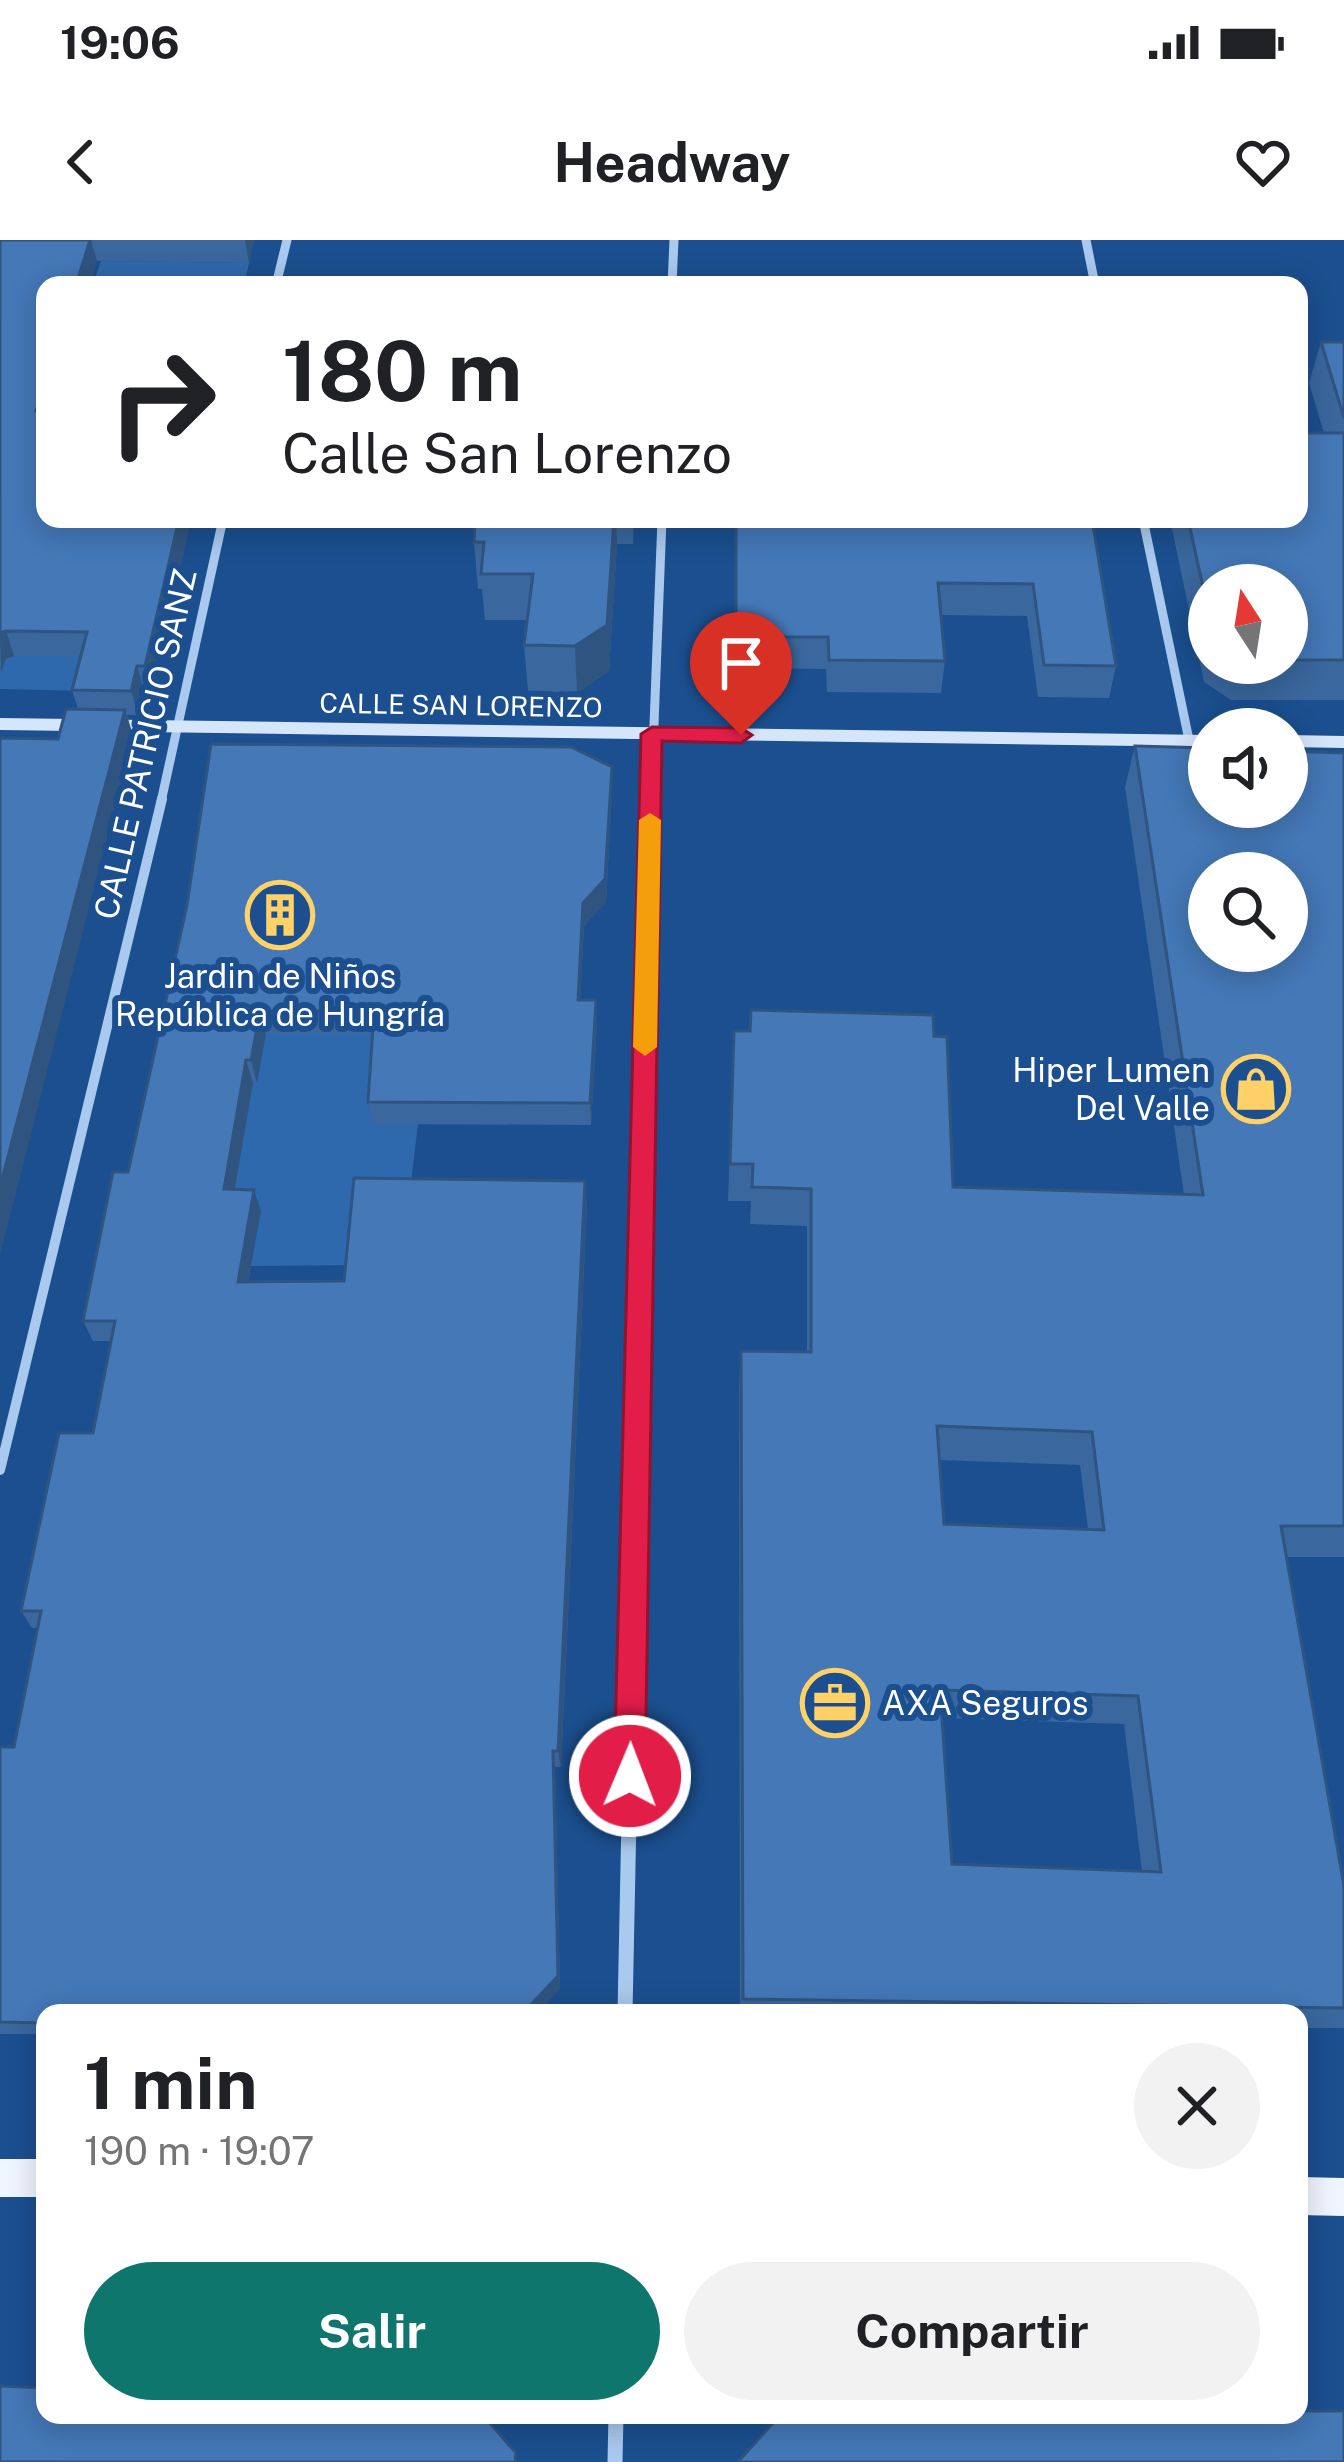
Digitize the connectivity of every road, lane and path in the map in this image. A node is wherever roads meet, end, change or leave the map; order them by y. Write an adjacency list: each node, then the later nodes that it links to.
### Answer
1 (286, 240): 4 (street)
2 (674, 240): 5 (street)
3 (1086, 240): 6 (street)
4 (278, 276)
5 (672, 276)
6 (1093, 276)
7 (221, 528): 12 (street, CALLE PATRICIO SANZ)
8 (662, 528): 13 (street)
9 (1145, 528): 10 (street)
10 (1191, 708)
11 (0, 724): 12 (street, CALLE SAN LORENZO)
12 (179, 729): 13 (street, CALLE SAN LORENZO); 17 (street, CALLE PATRICIO SANZ)
13 (652, 734): 14 (street, CALLE SAN LORENZO); 18 (street)
14 (1188, 741)
15 (1308, 742): 16 (street)
16 (1344, 742)
17 (0, 1470)
18 (625, 2004)
19 (0, 2178): 20 (main road)
20 (36, 2178)
21 (1308, 2195): 22 (main road)
22 (1344, 2197)
23 (616, 2424): 24 (street)
24 (615, 2462)

